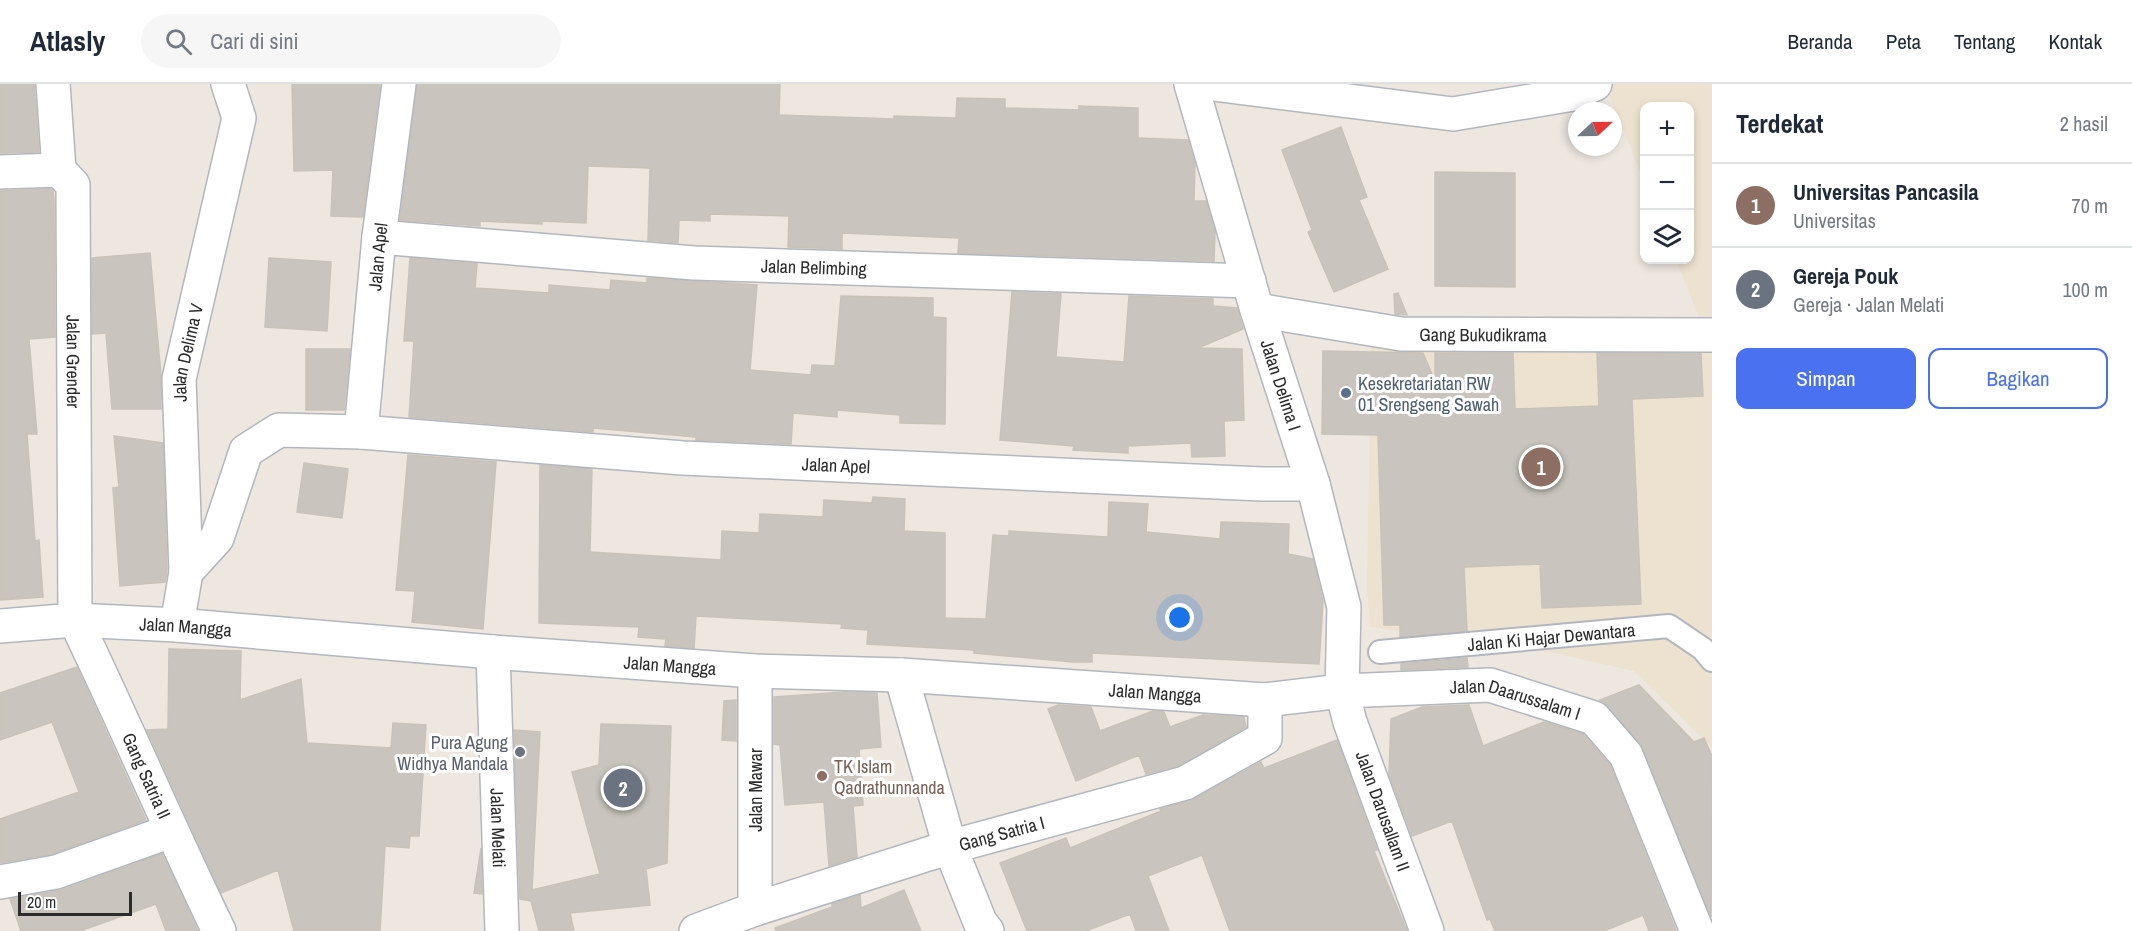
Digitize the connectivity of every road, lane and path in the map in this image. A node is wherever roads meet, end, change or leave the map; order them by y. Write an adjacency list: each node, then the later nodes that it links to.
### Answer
1 (54, 84): 7 (street)
2 (228, 84): 14 (street, Jalan Delima V)
3 (399, 84): 9 (street, Jalan Apel)
4 (1191, 84): 10 (street, Jalan Delima I)
5 (1213, 84): 6 (street)
6 (1579, 87)
7 (59, 170): 8 (street); 15 (street, Jalan Grender)
8 (0, 172)
9 (379, 237): 10 (street, Jalan Belimbing); 12 (street, Jalan Apel)
10 (1253, 296): 11 (street, Gang Bukudikrama); 13 (street, Jalan Delima I)
11 (1712, 335)
12 (361, 432): 13 (street, Jalan Apel); 14 (street, Jalan Apel)
13 (1313, 484): 23 (street, Jalan Delima I)
14 (186, 572): 16 (street, Jalan Delima V)
15 (75, 620): 16 (street, Jalan Mangga); 17 (street, Jalan Mangga); 25 (street, Gang Satria II)
16 (177, 625): 18 (street, Jalan Mangga)
17 (0, 626)
18 (493, 652): 21 (street, Jalan Mangga); 30 (street, Jalan Melati)
19 (1380, 652): 20 (lane, Jalan Ki Hajar Dewantara)
20 (1712, 660)
21 (755, 671): 22 (street, Jalan Mangga); 28 (street, Jalan Mawar)
22 (901, 675): 24 (street, Jalan Mangga); 26 (street)
23 (1342, 691): 24 (street, Jalan Mangga); 33 (street, Jalan Darusallam II); 34 (street, Jalan Daarussalam I)
24 (1265, 700): 26 (street, Gang Satria I)
25 (171, 831): 27 (street); 29 (street, Gang Satria II)
26 (950, 847): 28 (street, Gang Satria I); 32 (street)
27 (0, 882)
28 (755, 909): 31 (street, Gang Satria I)
29 (219, 931)
30 (502, 931)
31 (696, 931)
32 (987, 931)
33 (1427, 931)
34 (1697, 931)

